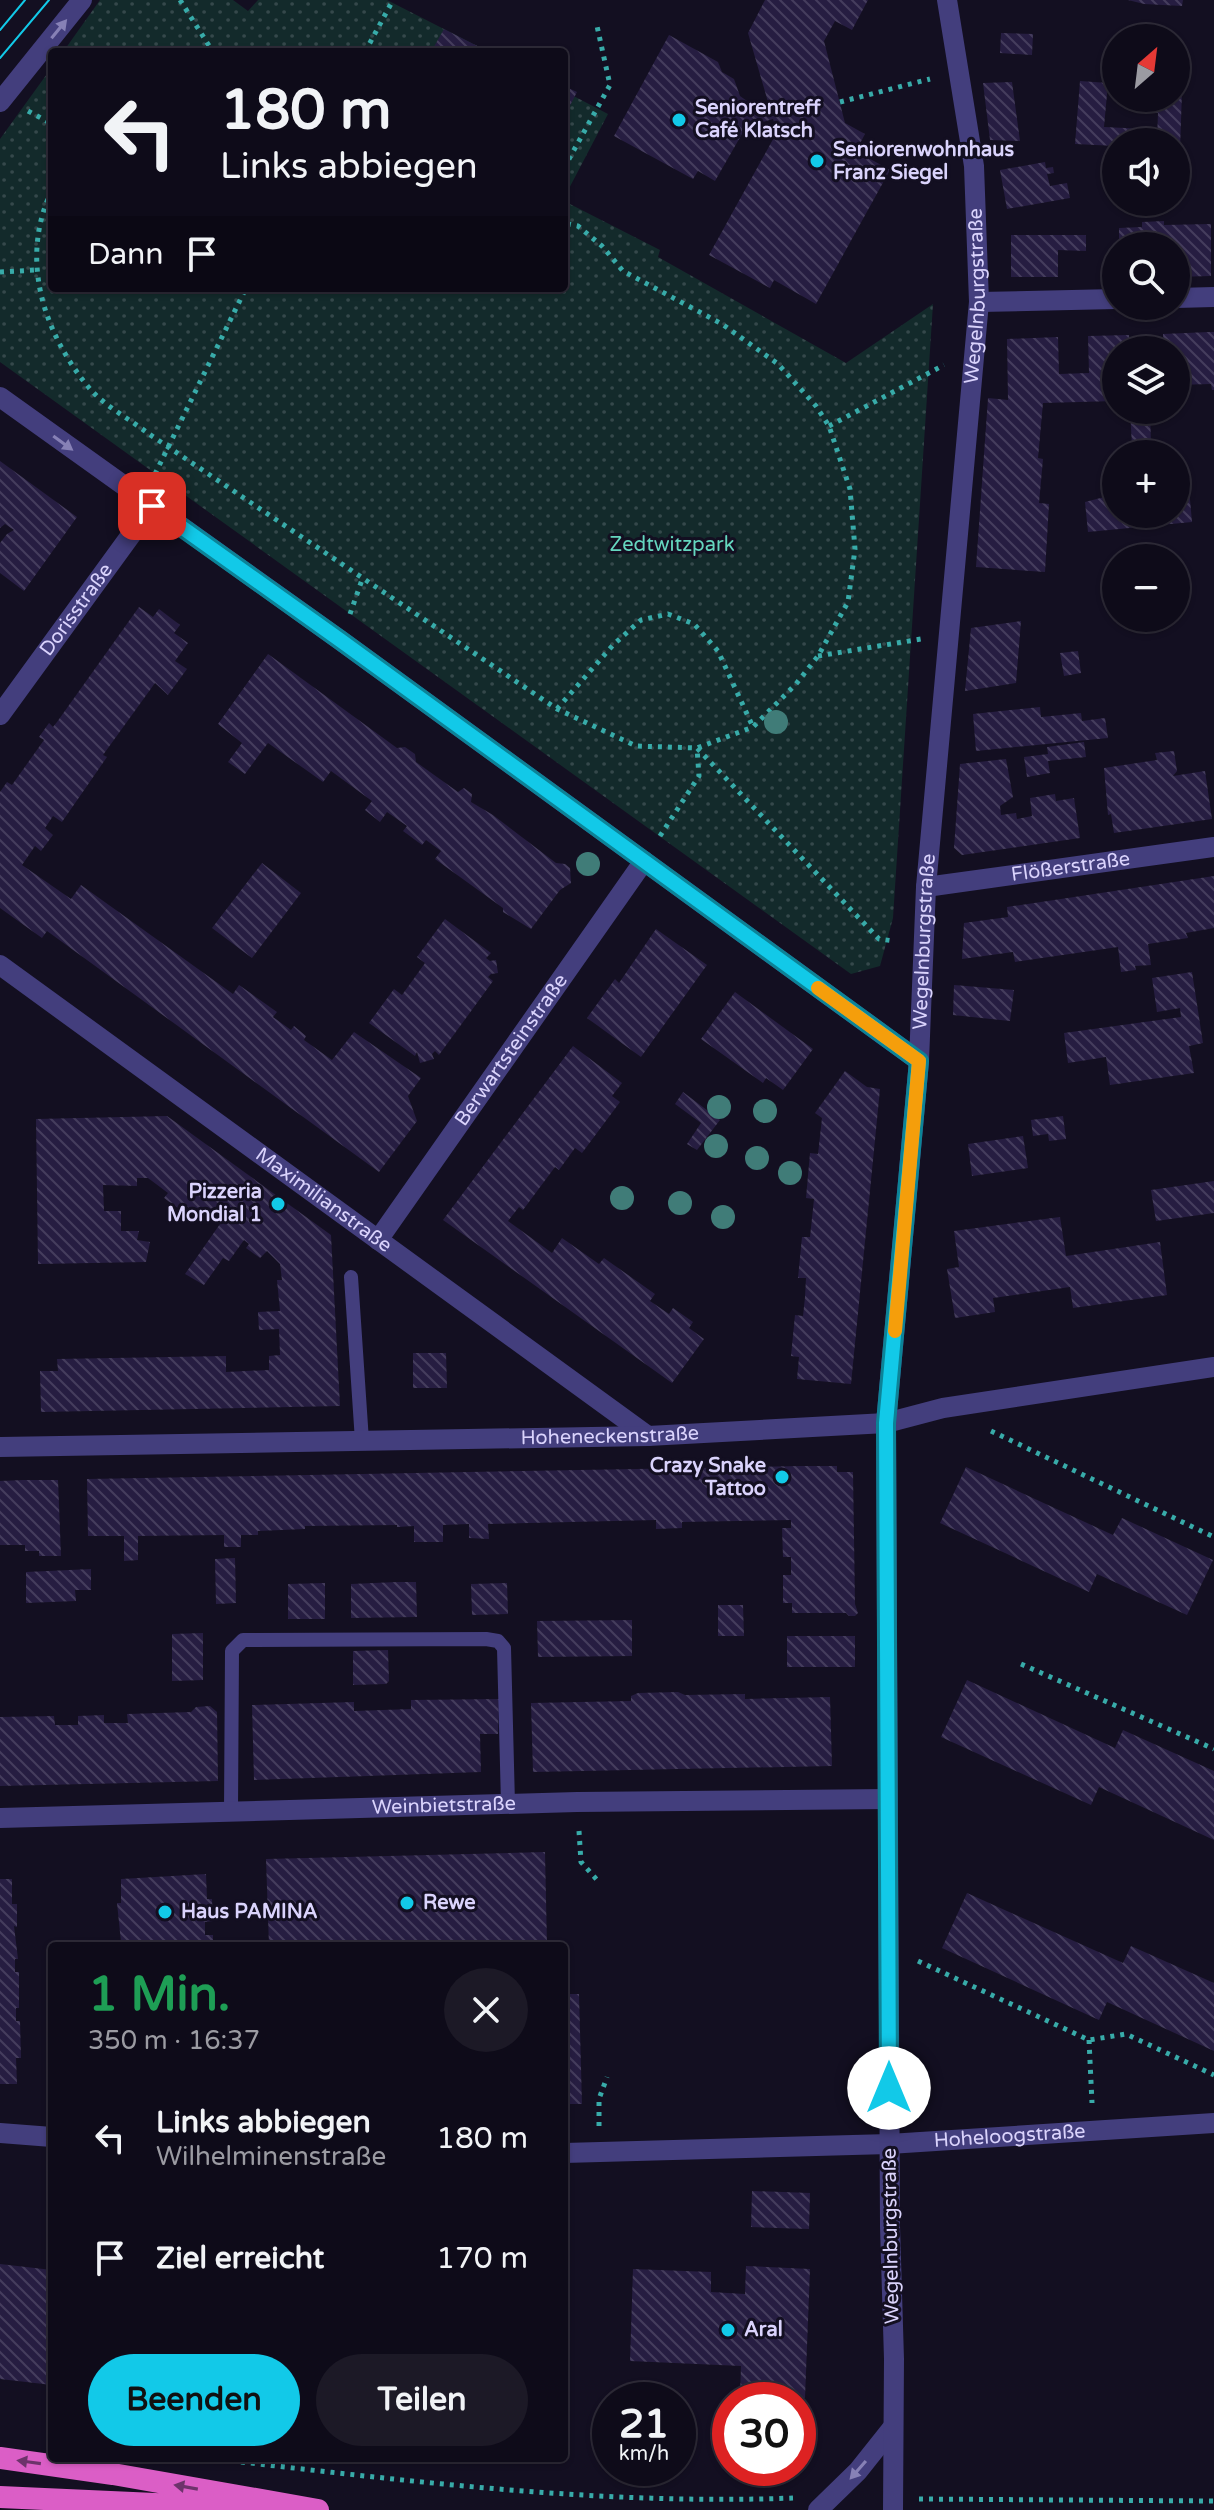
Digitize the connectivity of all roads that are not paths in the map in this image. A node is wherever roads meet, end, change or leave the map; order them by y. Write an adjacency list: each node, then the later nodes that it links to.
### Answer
1 (82, 0): 3 (street, one-way to 1)
2 (947, 0): 7 (street, Wegelnburgstraße)
3 (0, 102)
4 (1214, 297): 5 (street)
5 (1190, 298)
6 (1102, 299): 7 (street)
7 (979, 302): 13 (street, Wegelnburgstraße)
8 (0, 397): 9 (street, one-way to 9)
9 (148, 503): 10 (street, Dorisstraße); 12 (street)
10 (0, 715)
11 (1214, 847): 13 (street, Flößerstraße)
12 (644, 861): 15 (street); 16 (street, Berwartsteinstraße)
13 (926, 887): 15 (street, Wegelnburgstraße)
14 (0, 965): 16 (street, Maximilianstraße)
15 (919, 1061): 19 (street, Wegelnburgstraße)
16 (378, 1240): 20 (street, Maximilianstraße)
17 (351, 1277): 21 (lane)
18 (1214, 1367): 19 (street, Hoheneckenstraße)
19 (886, 1423): 20 (street, Hoheneckenstraße); 23 (street, Wegelnburgstraße)
20 (648, 1436): 21 (street, Hoheneckenstraße)
21 (362, 1441): 22 (street, Hoheneckenstraße)
22 (0, 1447)
23 (887, 1799): 24 (street, Weinbietstraße); 30 (street, Wegelnburgstraße)
24 (508, 1804): 25 (street, Weinbietstraße); 25 (lane)
25 (231, 1810): 26 (street, Weinbietstraße)
26 (0, 1818)
27 (1214, 2123): 30 (street, Hoheloogstraße)
28 (0, 2133): 29 (street)
29 (48, 2137)
30 (889, 2144): 31 (street, Hoheloogstraße); 32 (street, Wegelnburgstraße)
31 (568, 2153)
32 (893, 2427): 35 (street, Wegelnburgstraße); 38 (street, one-way to 38)
33 (0, 2458): 37 (highway, one-way to 33)
34 (0, 2497): 36 (highway)
35 (893, 2504)
36 (276, 2510)
37 (318, 2510)
38 (818, 2510)

